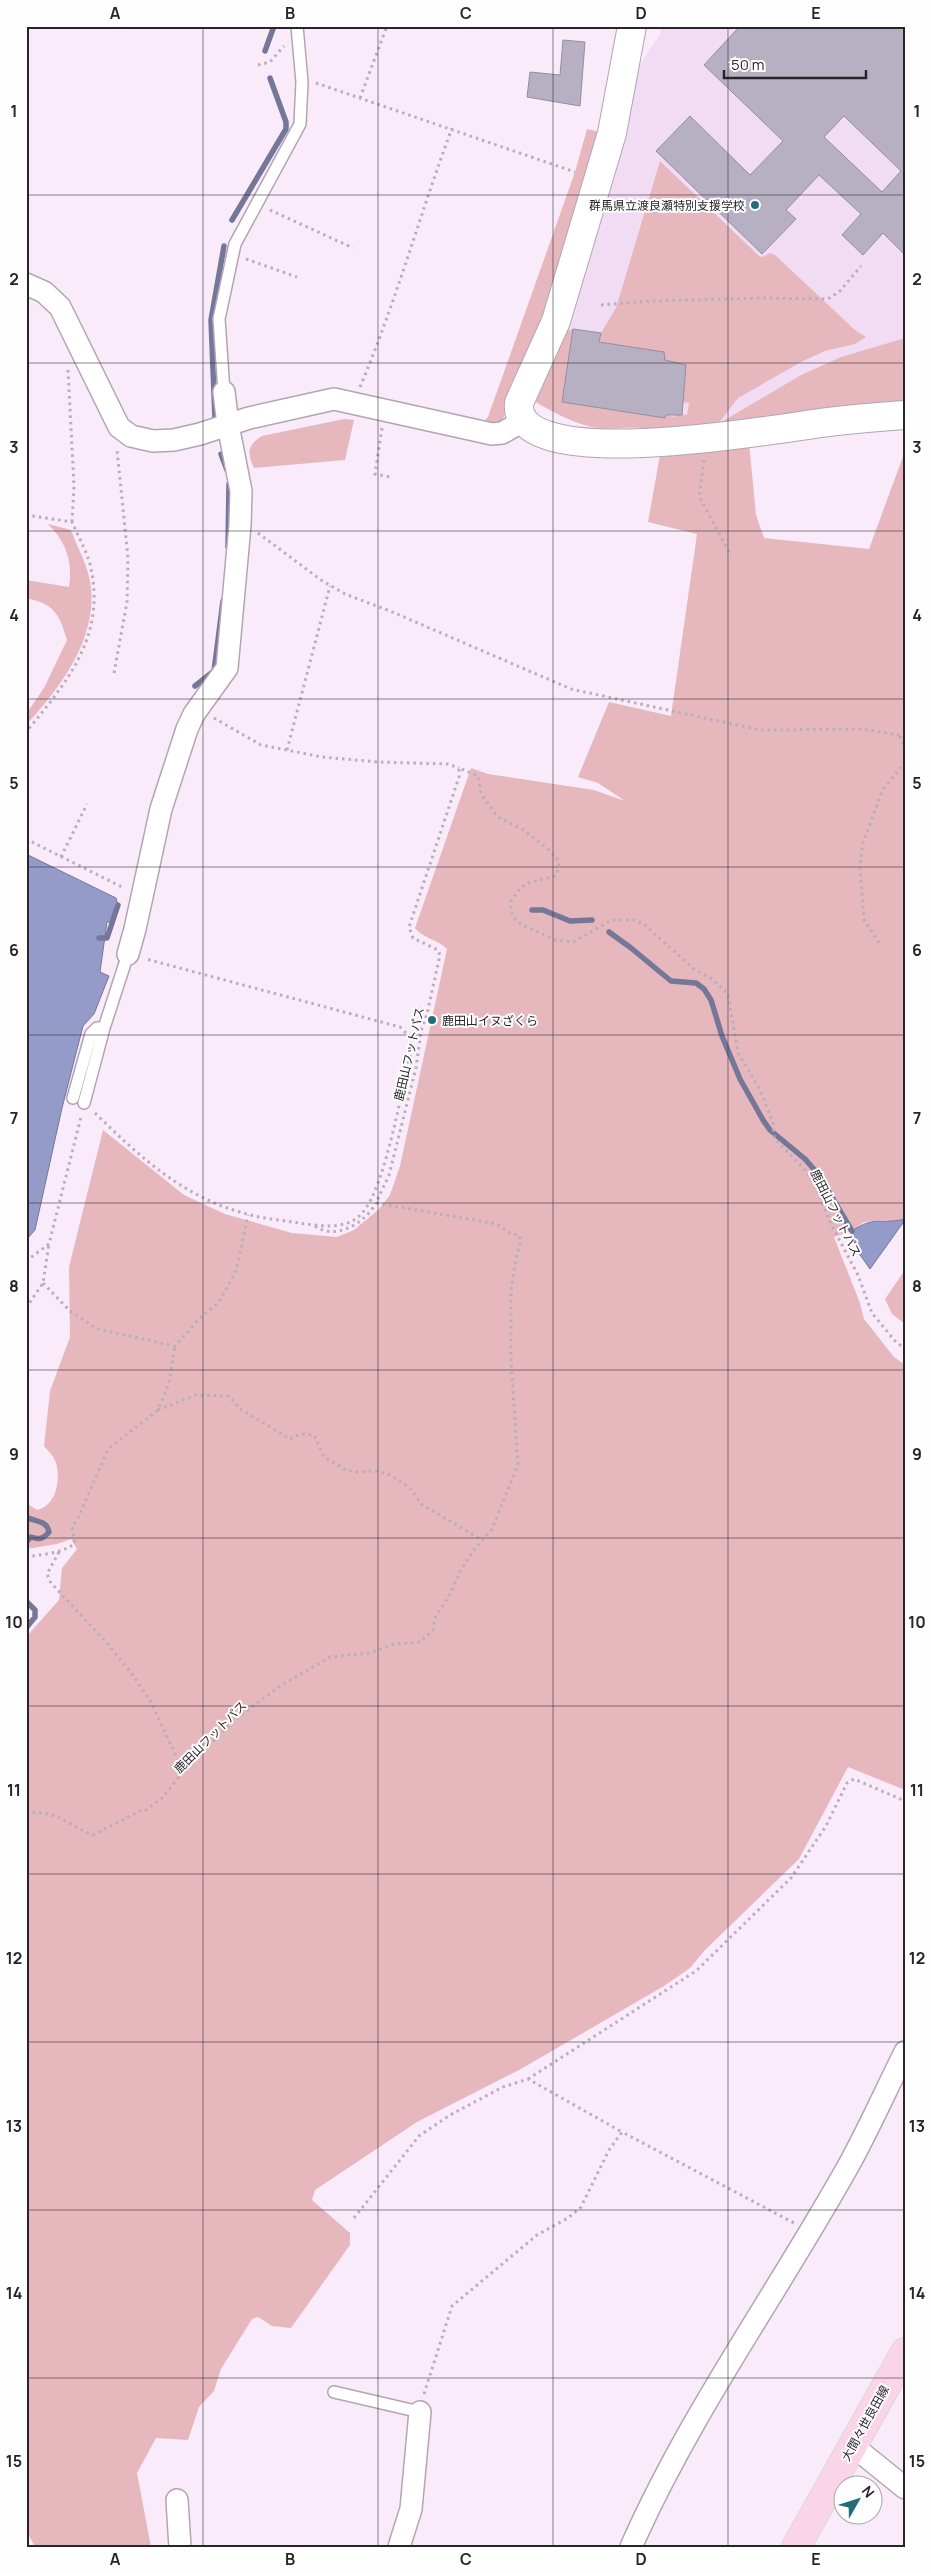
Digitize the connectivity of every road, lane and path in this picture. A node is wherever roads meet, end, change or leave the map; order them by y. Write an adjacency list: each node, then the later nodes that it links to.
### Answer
1 (297, 26): 4 (lane)
2 (387, 26): 7 (path)
3 (632, 26): 22 (street)
4 (298, 39): 5 (path); 6 (lane)
5 (258, 66)
6 (302, 82): 7 (path); 10 (lane)
7 (360, 98): 8 (path)
8 (452, 128): 9 (path); 19 (path)
9 (575, 172)
10 (256, 203): 11 (path); 12 (lane)
11 (353, 248)
12 (232, 256): 14 (path); 18 (lane)
13 (861, 266): 16 (path)
14 (297, 277)
15 (26, 284): 24 (street)
16 (601, 305)
17 (67, 366): 28 (path)
18 (224, 392): 23 (street)
19 (352, 403): 20 (street); 23 (street)
20 (385, 410): 22 (street); 26 (path)
21 (905, 414): 25 (street)
22 (523, 421): 25 (street)
23 (228, 425): 24 (street); 29 (street)
24 (118, 427): 32 (path)
25 (702, 440): 30 (path)
26 (390, 477)
27 (26, 515): 28 (path)
28 (72, 522): 34 (path)
29 (240, 525): 31 (path); 33 (street)
30 (729, 552)
31 (330, 586): 35 (path); 38 (path)
32 (114, 673)
33 (202, 705): 38 (path); 44 (street)
34 (26, 732)
35 (900, 736): 36 (path); 37 (path)
36 (905, 736)
37 (905, 748)
38 (288, 750): 40 (path)
39 (905, 762): 45 (path)
40 (459, 768): 50 (path, 鹿田山フットパス); 58 (path, 鹿田山フットパス)
41 (87, 804): 43 (path)
42 (26, 839): 43 (path)
43 (61, 857): 44 (path)
44 (141, 897): 46 (street)
45 (879, 943)
46 (128, 954): 47 (lane); 52 (path)
47 (104, 1028): 48 (lane); 49 (lane)
48 (73, 1098)
49 (84, 1103): 51 (path); 53 (path)
50 (376, 1203): 52 (path); 60 (path, 鹿田山フットパス)
51 (248, 1215): 52 (path); 57 (path)
52 (313, 1225)
53 (49, 1244): 54 (path); 55 (path)
54 (26, 1261)
55 (43, 1283): 56 (path); 57 (path)
56 (26, 1308)
57 (175, 1346): 59 (path)
58 (905, 1349)
59 (158, 1410): 60 (path); 61 (path)
60 (482, 1540): 63 (path, 鹿田山フットパス)
61 (59, 1551): 62 (path); 63 (path)
62 (26, 1557)
63 (184, 1773): 65 (path, 鹿田山フットパス)
64 (905, 1801): 67 (path)
65 (26, 1814)
66 (905, 2052): 70 (street)
67 (528, 2079): 68 (path); 69 (path)
68 (622, 2132): 70 (path); 73 (path)
69 (354, 2218)
70 (810, 2232): 79 (street)
71 (905, 2352): 74 (main road, 大間々世良田線)
72 (334, 2392): 73 (lane)
73 (420, 2412): 78 (street)
74 (853, 2446): 75 (street); 80 (main road, 大間々世良田線)
75 (905, 2488)
76 (177, 2500): 77 (street)
77 (180, 2547)
78 (399, 2547)
79 (631, 2547)
80 (796, 2547)

